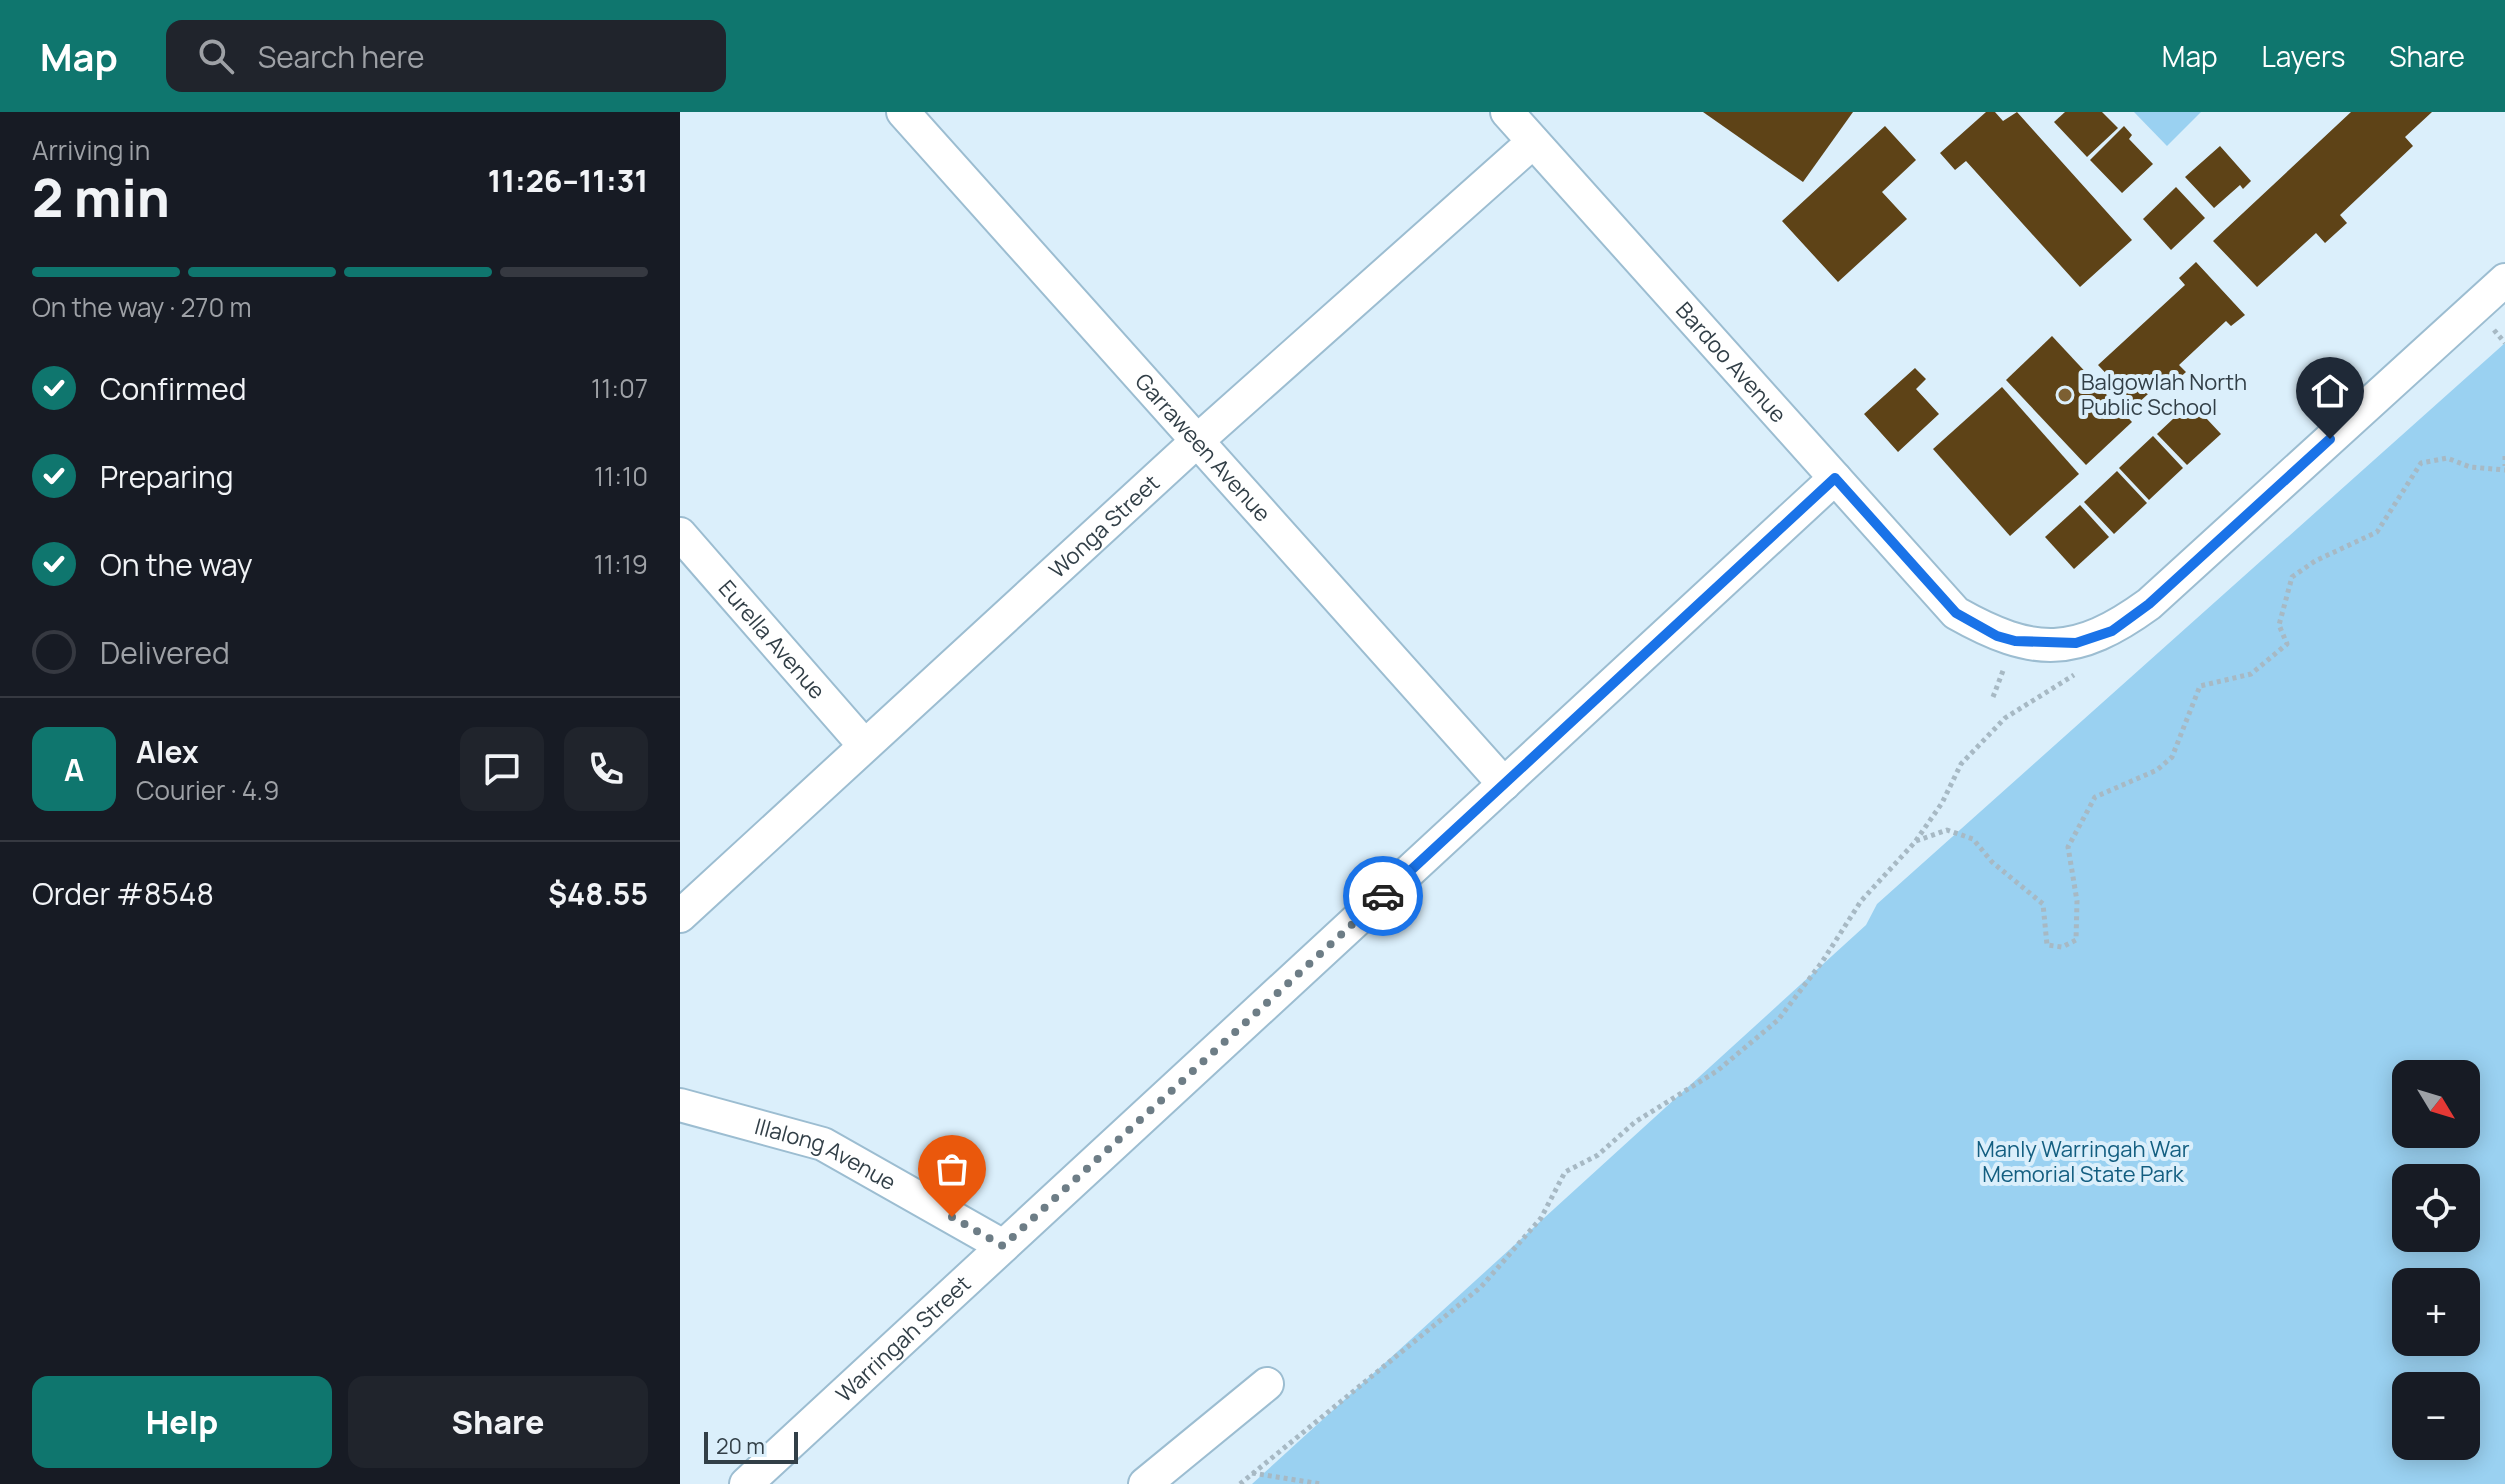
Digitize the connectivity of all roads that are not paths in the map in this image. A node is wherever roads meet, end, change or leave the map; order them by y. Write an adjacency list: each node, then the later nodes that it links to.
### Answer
1 (903, 112): 5 (street, Garraween Avenue)
2 (1507, 112): 3 (street, Bardoo Avenue)
3 (1533, 142): 5 (street, Wonga Street); 6 (street, Bardoo Avenue)
4 (2505, 280): 6 (street, Bardoo Avenue)
5 (1197, 441): 8 (street, Wonga Street); 9 (street, Garraween Avenue)
6 (1835, 478): 9 (street, Warringah Street)
7 (680, 534): 8 (street, Eurella Avenue)
8 (864, 745): 10 (street, Wonga Street)
9 (1504, 784): 12 (street, Warringah Street)
10 (680, 916)
11 (680, 1105): 12 (street, Illalong Avenue)
12 (1003, 1246): 14 (street, Warringah Street)
13 (1267, 1384): 15 (street)
14 (746, 1484)
15 (1145, 1484)

